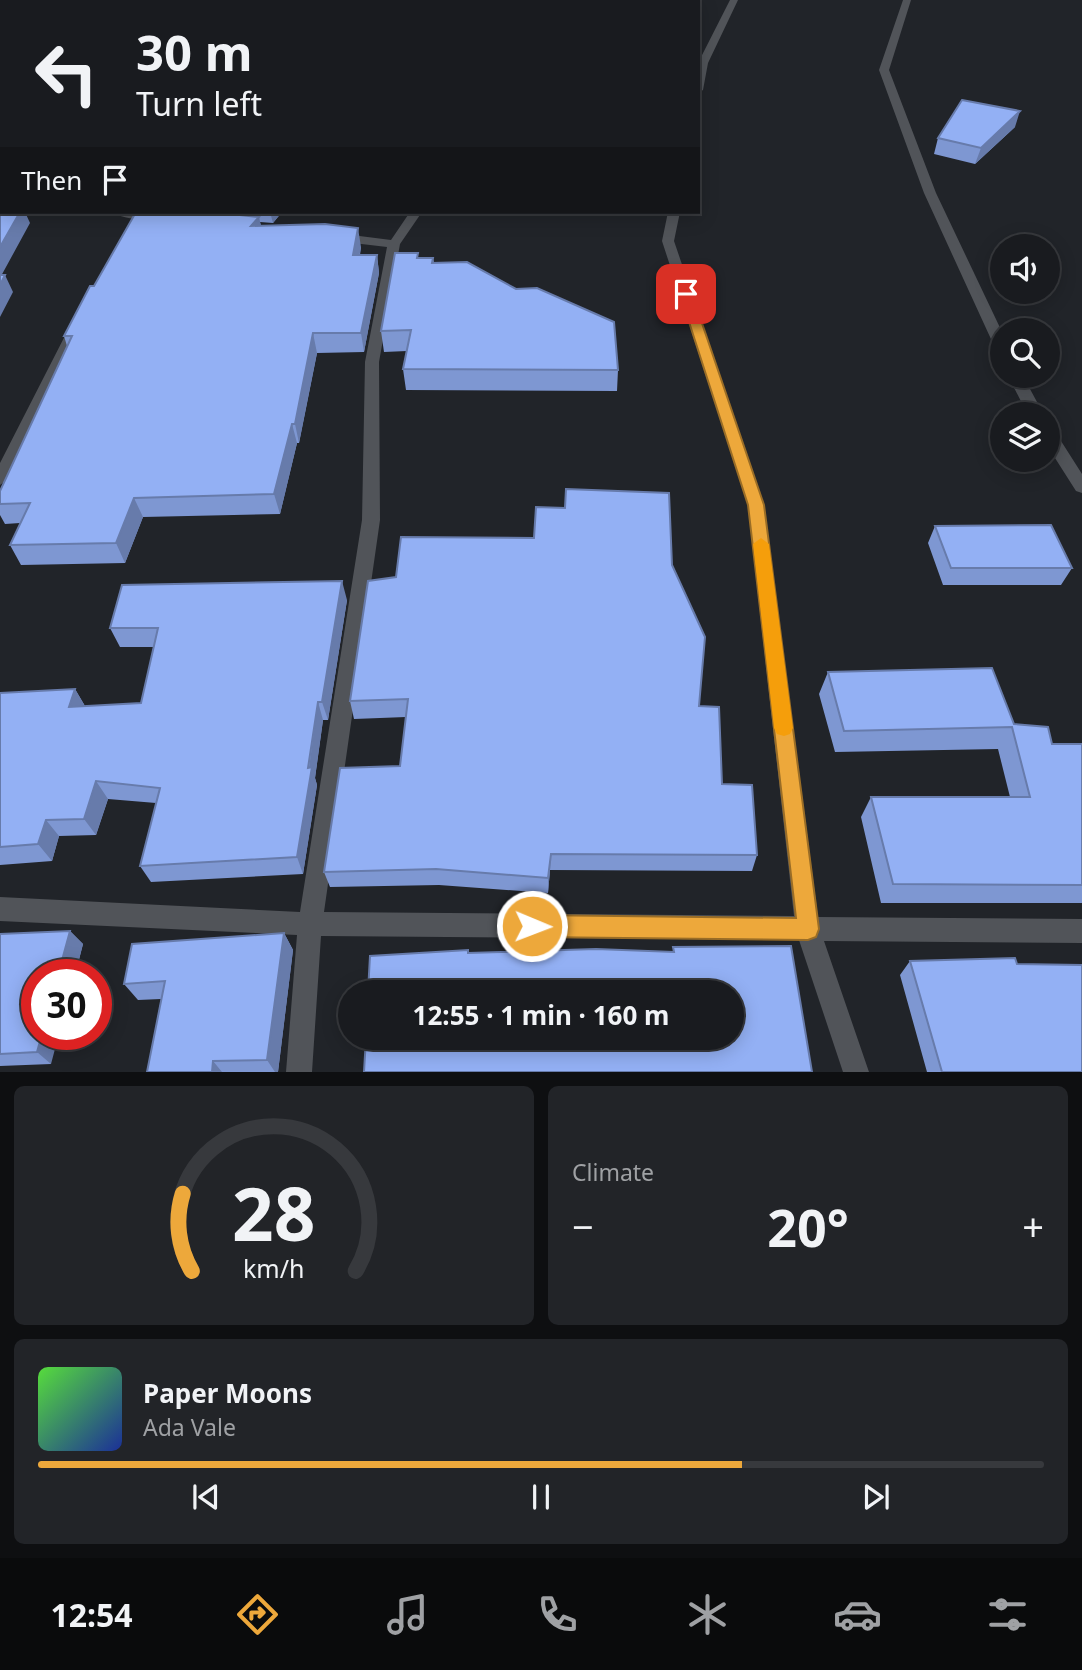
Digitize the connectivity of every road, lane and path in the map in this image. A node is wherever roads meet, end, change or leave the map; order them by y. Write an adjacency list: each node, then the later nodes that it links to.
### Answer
1 (734, 0): 3 (street)
2 (907, 0): 13 (street)
3 (701, 62)
4 (144, 214): 9 (street)
5 (150, 214): 8 (street)
6 (415, 214): 11 (street)
7 (674, 214): 19 (street)
8 (172, 218)
9 (129, 229)
10 (324, 236): 11 (street)
11 (394, 244): 18 (street)
12 (86, 309): 15 (street)
13 (990, 321)
14 (1060, 452): 16 (street)
15 (0, 479)
16 (1082, 486)
17 (0, 909): 18 (street)
18 (310, 924): 19 (street); 21 (street)
19 (808, 929): 20 (street); 22 (street)
20 (1082, 931)
21 (299, 1072)
22 (856, 1072)

